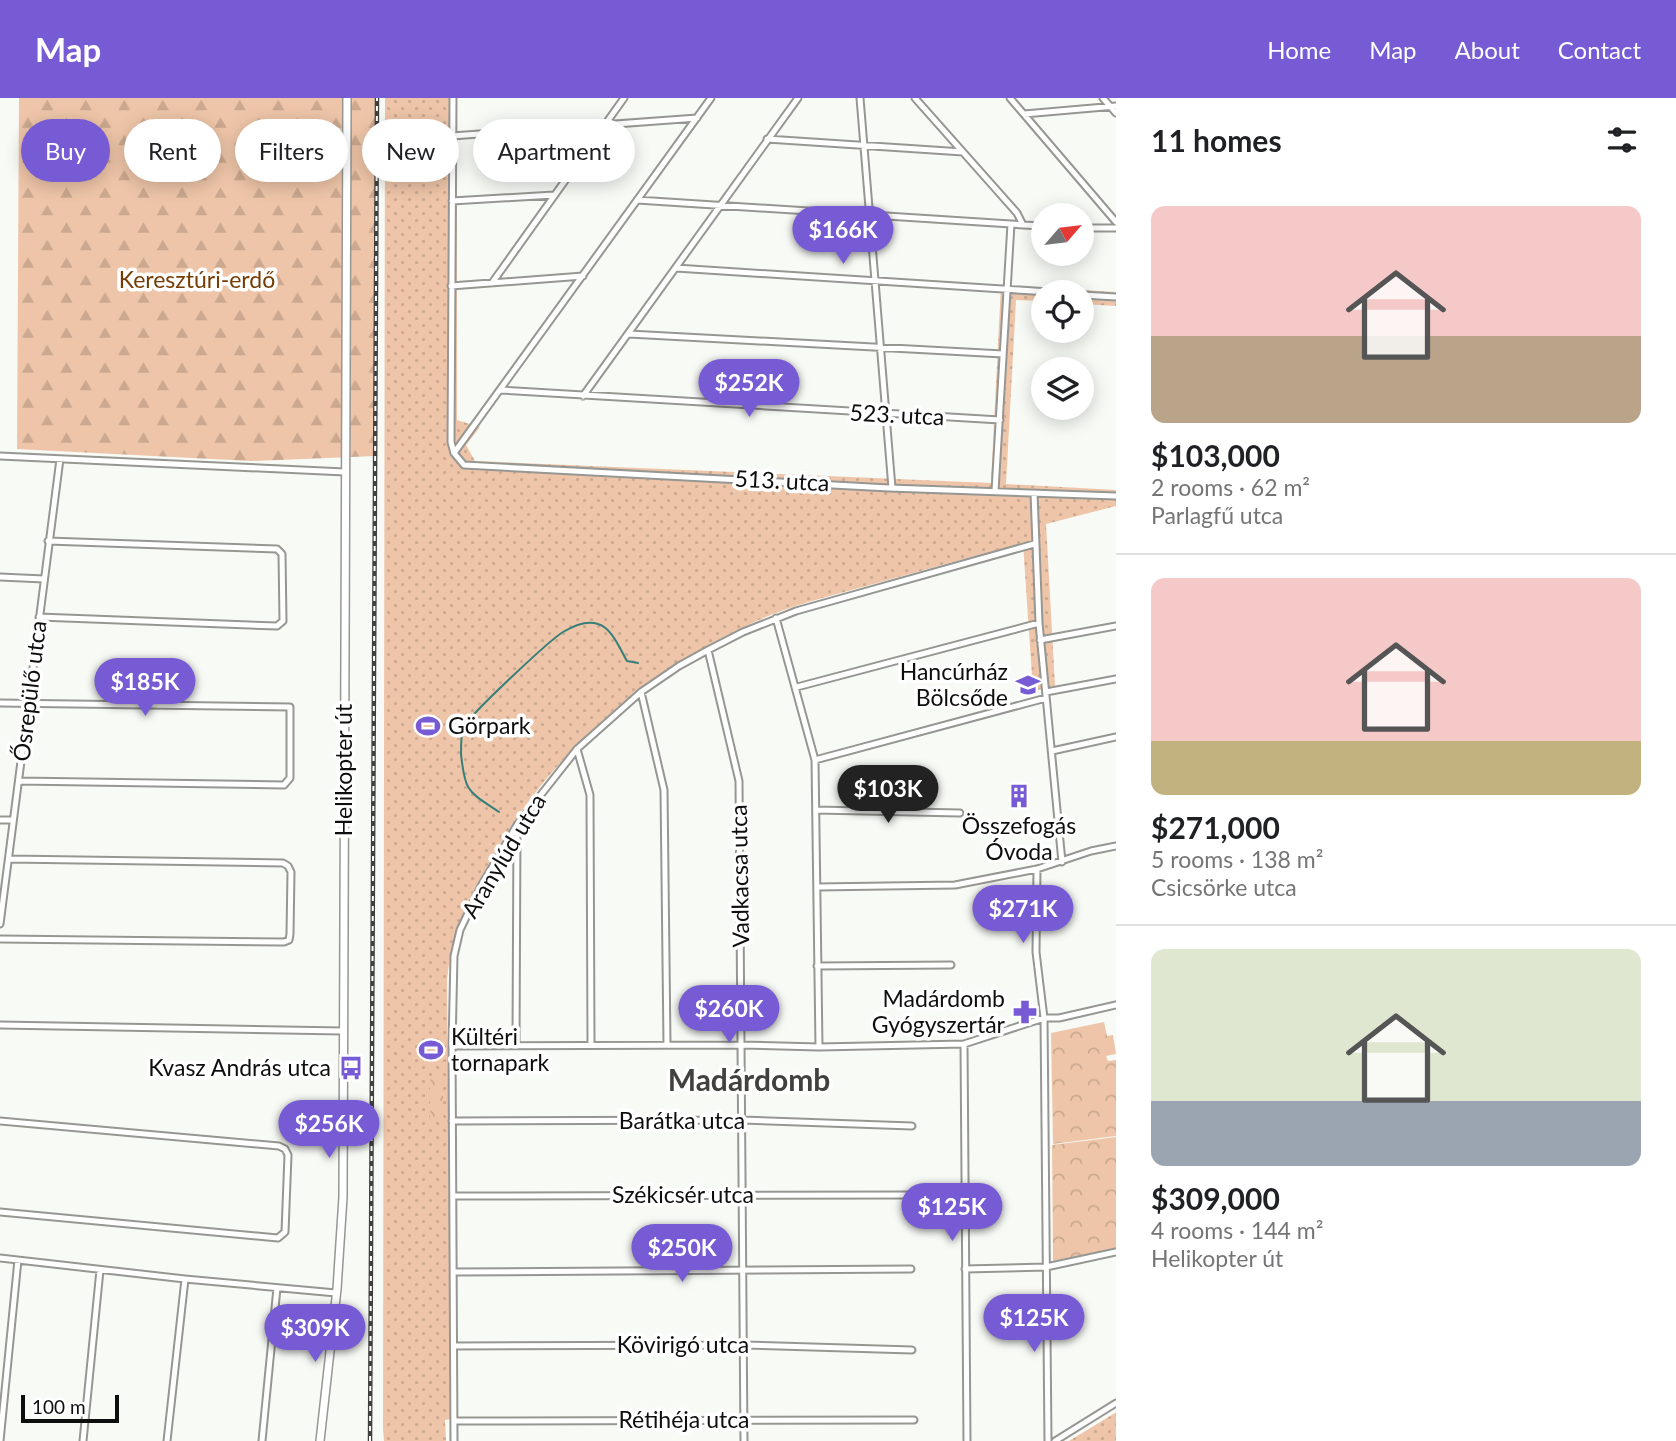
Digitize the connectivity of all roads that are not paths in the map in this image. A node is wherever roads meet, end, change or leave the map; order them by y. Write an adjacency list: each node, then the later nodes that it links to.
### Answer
1 (347, 98): 52 (street, Helikopter út)
2 (453, 98): 14 (street)
3 (624, 98): 15 (street)
4 (711, 98): 13 (street)
5 (798, 98): 17 (street)
6 (860, 98): 18 (street)
7 (915, 98): 19 (street)
8 (1010, 98): 12 (street)
9 (1103, 98): 10 (street)
10 (1113, 107): 11 (street); 12 (street)
11 (1116, 113)
12 (1024, 114): 27 (street)
13 (697, 118): 16 (street); 23 (street)
14 (452, 119)
15 (609, 119)
16 (635, 123)
17 (767, 139): 18 (street); 25 (street)
18 (862, 145): 19 (street); 26 (street)
19 (963, 152): 29 (street)
20 (452, 182): 24 (street)
21 (563, 182): 22 (street)
22 (554, 195): 24 (street); 35 (street)
23 (637, 200): 25 (street); 34 (street)
24 (452, 201): 37 (street)
25 (720, 206): 26 (street); 33 (street)
26 (869, 215): 28 (street); 36 (street)
27 (1116, 222)
28 (1011, 224): 29 (street); 38 (street)
29 (1023, 225): 30 (street)
30 (1031, 225)
31 (1094, 228): 32 (street)
32 (1116, 228)
33 (676, 268): 36 (street); 42 (street)
34 (583, 276): 35 (street); 45 (street)
35 (492, 282): 37 (street)
36 (876, 282): 38 (street); 43 (street)
37 (451, 286): 49 (street)
38 (1007, 289): 39 (street); 44 (street)
39 (1031, 291)
40 (1094, 296): 41 (street)
41 (1116, 297)
42 (629, 334): 43 (street); 46 (street)
43 (881, 349): 44 (street); 47 (street)
44 (1003, 354): 48 (street)
45 (500, 390): 46 (street, 523. utca); 49 (street)
46 (583, 397): 47 (street, 523. utca)
47 (886, 414): 48 (street, 523. utca); 53 (street)
48 (1000, 420): 54 (street)
49 (454, 453): 53 (street, 513. utca)
50 (0, 456): 51 (street)
51 (60, 459): 52 (street); 57 (street, Ősrepülő utca)
52 (345, 472): 96 (street, Helikopter út)
53 (892, 488): 54 (street, 513. utca)
54 (995, 491): 55 (street, 513. utca)
55 (1034, 492): 56 (street, 513. utca); 58 (street)
56 (1116, 496)
57 (48, 541): 60 (street, Ősrepülő utca); 61 (street)
58 (1034, 544): 62 (street, Aranylúd utca); 63 (street)
59 (0, 577): 60 (street)
60 (44, 579): 61 (street, Ősrepülő utca)
61 (38, 617): 72 (street, Ősrepülő utca)
62 (776, 618): 66 (street, Aranylúd utca); 68 (street)
63 (1039, 623): 65 (street); 68 (street)
64 (1116, 626): 65 (street)
65 (1040, 640): 70 (street)
66 (708, 650): 69 (street, Aranylúd utca); 101 (street, Vadkacsa utca)
67 (1116, 679): 70 (street)
68 (797, 687): 76 (street)
69 (641, 692): 74 (street, Aranylúd utca); 98 (street)
70 (1046, 695): 75 (street); 76 (street)
71 (0, 703): 72 (street)
72 (28, 703): 77 (street, Ősrepülő utca); 77 (street)
73 (1116, 737): 75 (street)
74 (578, 749): 82 (street, Aranylúd utca); 97 (street)
75 (1052, 751): 85 (street)
76 (815, 760): 78 (street)
77 (19, 781): 81 (street, Ősrepülő utca)
78 (816, 810): 79 (street); 87 (street)
79 (960, 813)
80 (0, 820): 81 (street)
81 (13, 820): 84 (street, Ősrepülő utca)
82 (517, 825): 100 (street); 102 (street, Aranylúd utca)
83 (1116, 846): 85 (street)
84 (9, 859): 88 (street, Ősrepülő utca); 90 (street)
85 (1062, 862): 86 (street)
86 (1037, 869): 87 (street); 94 (street)
87 (817, 887): 92 (street)
88 (1, 900): 89 (street, Ősrepülő utca)
89 (0, 924)
90 (0, 939)
91 (951, 965): 92 (street)
92 (817, 966): 103 (street)
93 (1116, 1005): 94 (street)
94 (1045, 1018): 99 (street); 115 (street)
95 (0, 1025): 96 (street)
96 (343, 1031): 123 (street, Helikopter út)
97 (592, 1044): 98 (street); 100 (street)
98 (667, 1044): 101 (street)
99 (964, 1044): 103 (street); 117 (street)
100 (516, 1045): 102 (street)
101 (742, 1045): 103 (street); 104 (street, Vadkacsa utca)
102 (452, 1046): 106 (street, Aranylúd utca)
103 (819, 1047)
104 (742, 1120): 106 (street, Barátka utca); 107 (street, Barátka utca); 108 (street, Vadkacsa utca)
105 (0, 1121): 111 (street)
106 (452, 1121): 110 (street, Aranylúd utca)
107 (912, 1126)
108 (742, 1195): 109 (street, Székicsér utca); 110 (street, Székicsér utca); 119 (street, Vadkacsa utca)
109 (914, 1195)
110 (453, 1196): 120 (street, Aranylúd utca)
111 (0, 1212)
112 (1116, 1252): 115 (street)
113 (0, 1258): 114 (street)
114 (18, 1260): 118 (street); 131 (street)
115 (1046, 1267): 117 (street); 139 (street)
116 (911, 1269): 119 (street)
117 (965, 1269): 138 (street)
118 (100, 1270): 121 (street); 132 (street)
119 (743, 1271): 120 (street); 124 (street, Vadkacsa utca)
120 (454, 1272): 125 (street, Aranylúd utca)
121 (185, 1279): 122 (street); 133 (street)
122 (277, 1288): 123 (street); 134 (street)
123 (336, 1293): 135 (street, Helikopter út)
124 (744, 1345): 125 (street, Kövirigó utca); 126 (street, Kövirigó utca); 128 (street, Vadkacsa utca)
125 (454, 1346): 130 (street, Aranylúd utca)
126 (912, 1350)
127 (1116, 1403): 140 (street)
128 (744, 1419): 129 (street, Rétihéja utca); 130 (street, Rétihéja utca); 137 (street, Vadkacsa utca)
129 (914, 1420)
130 (454, 1421): 136 (street, Aranylúd utca)
131 (0, 1441)
132 (83, 1441)
133 (167, 1441)
134 (262, 1441)
135 (320, 1441)
136 (454, 1441)
137 (744, 1441)
138 (967, 1441)
139 (1048, 1441)
140 (1055, 1441)

